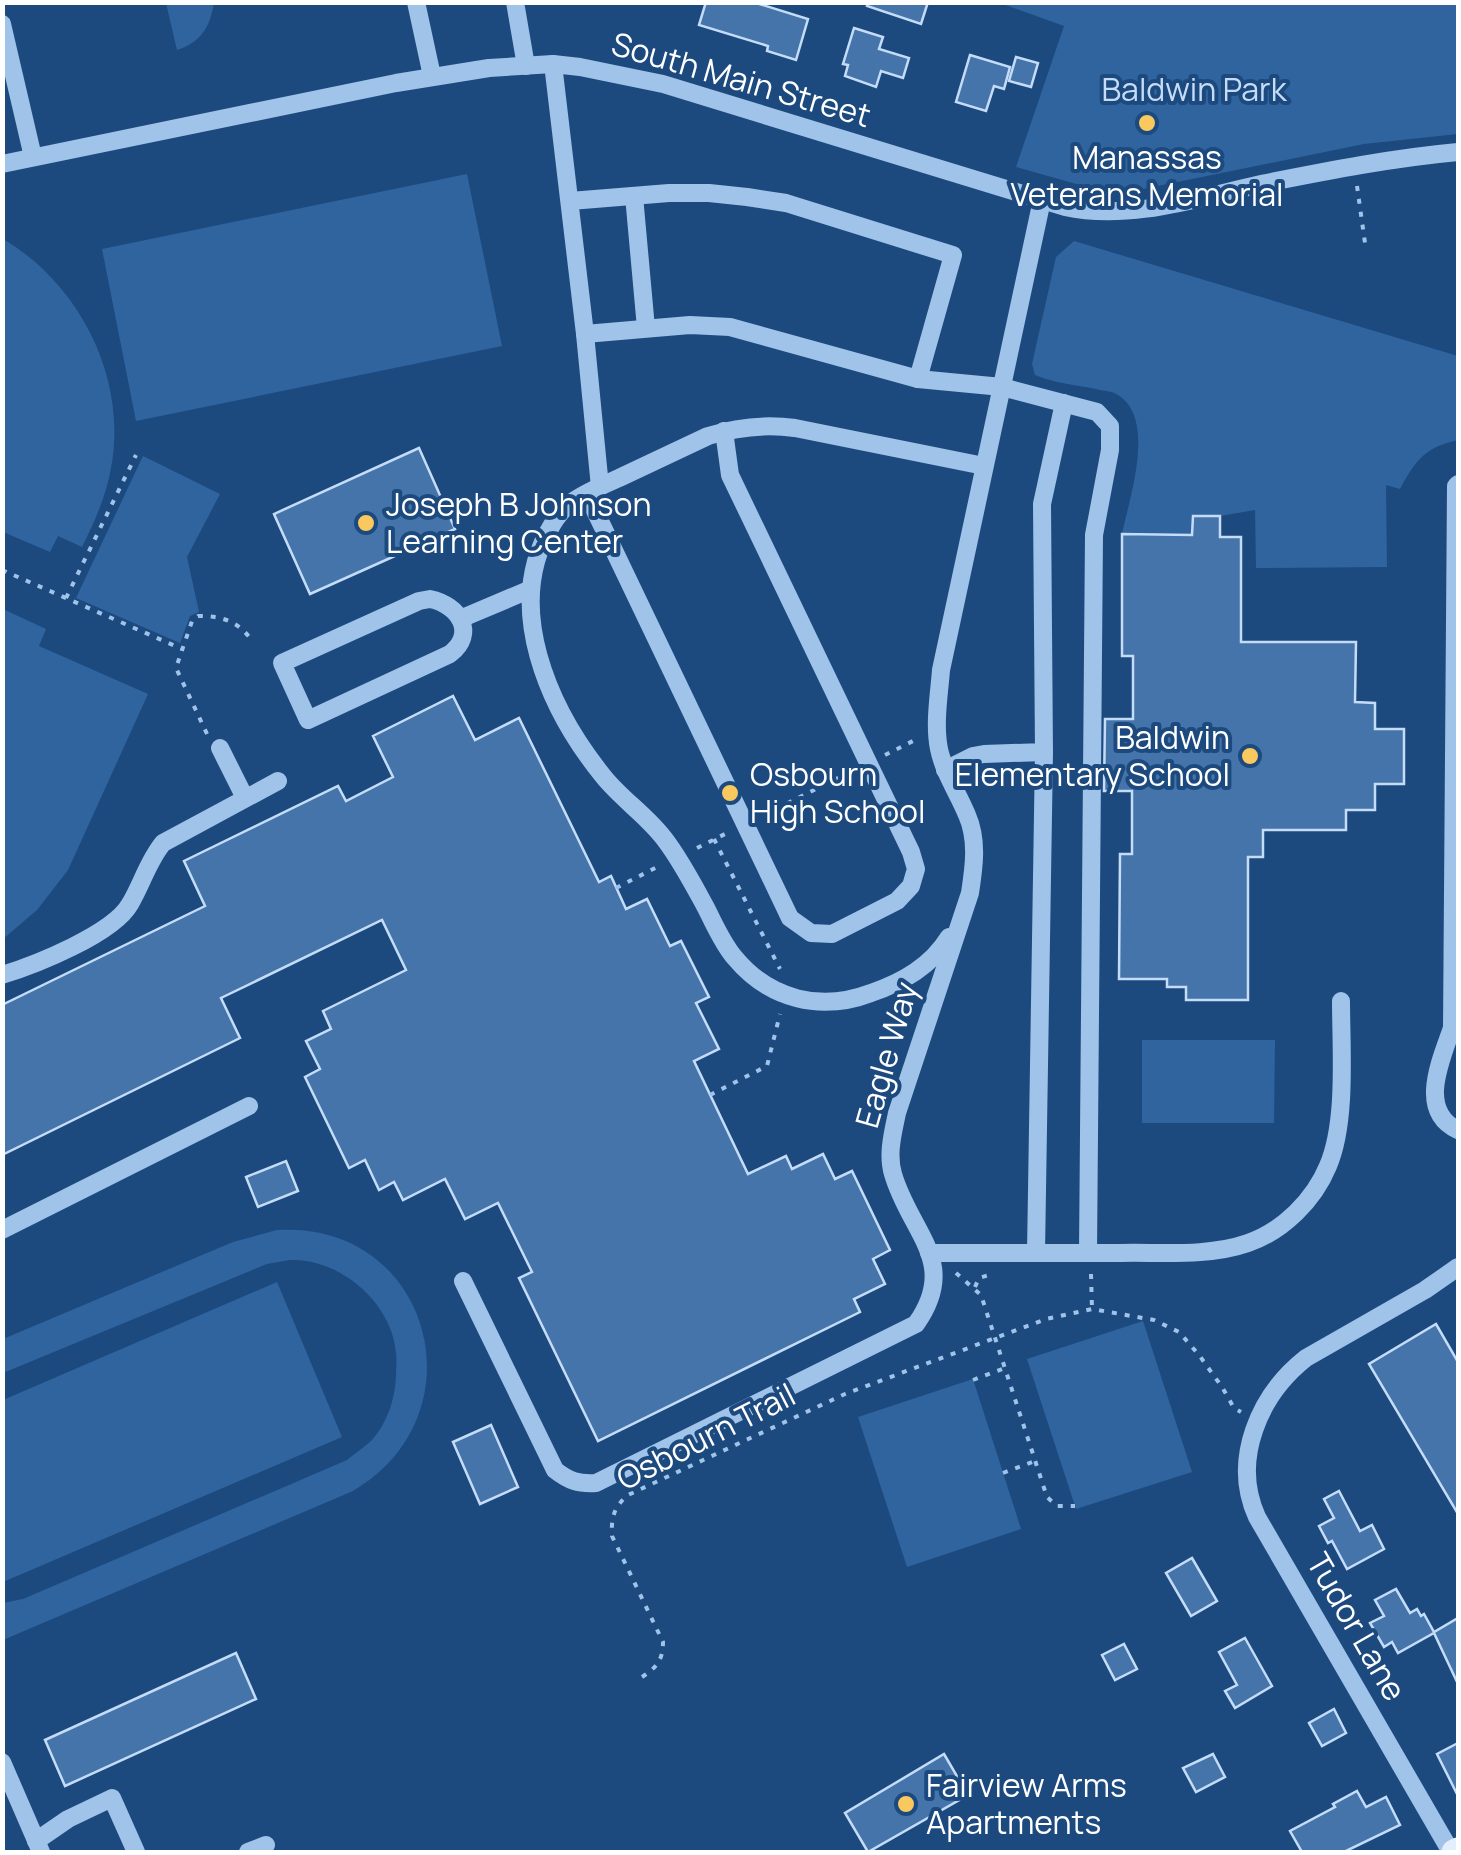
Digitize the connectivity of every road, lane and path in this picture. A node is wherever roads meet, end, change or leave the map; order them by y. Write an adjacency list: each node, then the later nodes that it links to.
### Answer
1 (416, 2): 6 (street)
2 (515, 2): 5 (street)
3 (2, 24): 8 (street)
4 (553, 64): 5 (street, South Main Street); 12 (street, South Main Street); 13 (street)
5 (526, 66): 6 (street, South Main Street)
6 (432, 76): 8 (street, South Main Street)
7 (1458, 152): 12 (street, South Main Street)
8 (33, 158): 9 (street, South Main Street)
9 (2, 164)
10 (634, 196): 13 (street); 15 (street); 17 (street)
11 (1358, 196): 14 (path)
12 (1042, 200): 18 (street, Eagle Way)
13 (570, 201): 16 (street)
14 (1366, 243)
15 (646, 328): 16 (street); 17 (street)
16 (586, 334): 24 (street)
17 (918, 378): 18 (street)
18 (1002, 387): 19 (street); 22 (street, Eagle Way)
19 (1064, 403): 33 (street); 49 (street)
20 (724, 431): 22 (street); 24 (street); 34 (street)
21 (136, 455): 27 (path)
22 (984, 466): 31 (street, Eagle Way)
23 (1458, 484): 45 (street)
24 (594, 490): 26 (street); 38 (street)
25 (2, 570): 27 (path)
26 (531, 589): 28 (street); 39 (street)
27 (66, 598): 30 (path)
28 (460, 619): 28 (street)
29 (250, 638): 30 (path)
30 (182, 649): 32 (path)
31 (937, 730): 34 (path); 35 (street, Eagle Way)
32 (220, 748): 37 (street)
33 (1044, 752): 35 (street); 48 (street)
34 (868, 763): 38 (path); 38 (street)
35 (945, 770): 41 (street, Eagle Way)
36 (278, 781): 37 (street)
37 (245, 798): 42 (street)
38 (744, 825): 39 (path)
39 (678, 857): 40 (path); 41 (street)
40 (616, 888)
41 (960, 920): 47 (street, Eagle Way)
42 (2, 975)
43 (1341, 1000): 49 (street)
44 (249, 1106): 46 (street)
45 (1458, 1130)
46 (2, 1230)
47 (930, 1253): 48 (street); 52 (street, Eagle Way)
48 (1036, 1253): 49 (street)
49 (1088, 1253)
50 (1458, 1267): 56 (street, Tudor Lane)
51 (957, 1275): 53 (path)
52 (463, 1280)
53 (995, 1337): 54 (path); 56 (path); 60 (path, Osbourn Trail)
54 (1004, 1368): 55 (path); 57 (path)
55 (973, 1380)
56 (1258, 1422): 66 (street, Tudor Lane)
57 (1036, 1462): 58 (path); 59 (path)
58 (1003, 1474)
59 (1075, 1506)
60 (642, 1677)
61 (2, 1762): 63 (street)
62 (266, 1845): 65 (street)
63 (38, 1846): 64 (street)
64 (136, 1852)
65 (248, 1852)
66 (1455, 1852)

